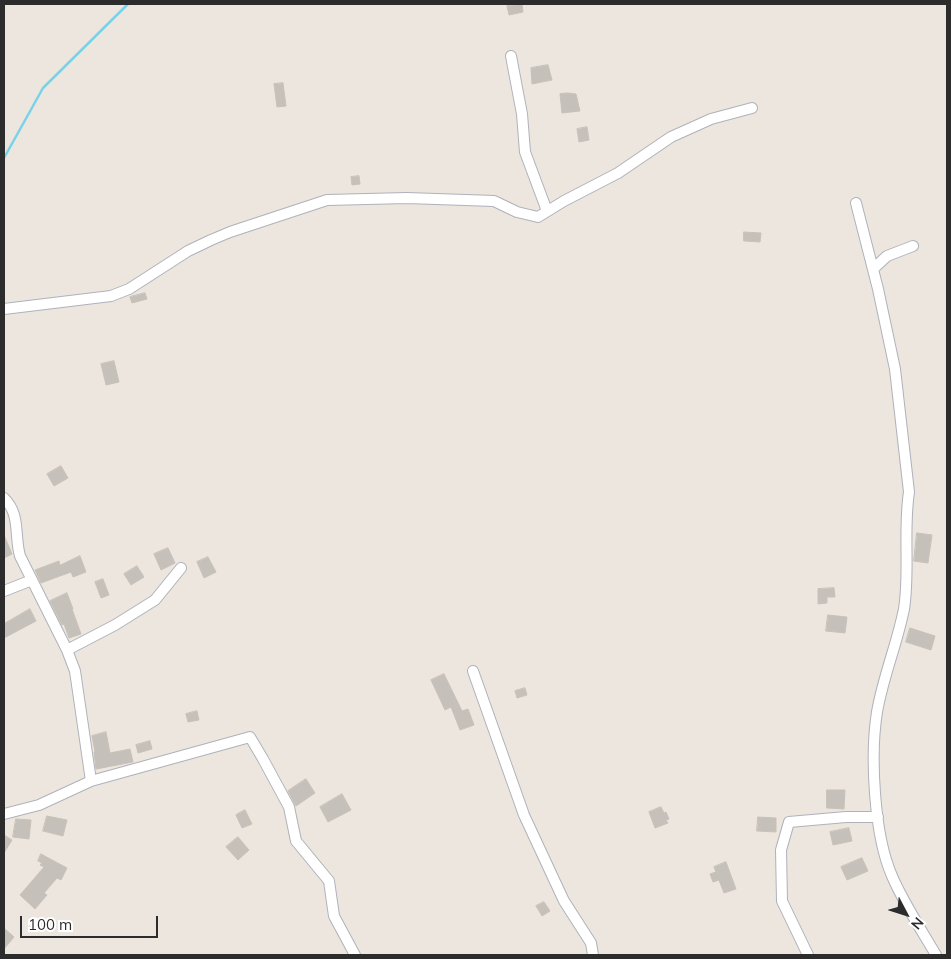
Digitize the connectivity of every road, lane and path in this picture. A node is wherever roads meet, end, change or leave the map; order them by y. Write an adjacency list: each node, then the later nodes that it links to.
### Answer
1 (511, 56): 4 (street)
2 (752, 108): 4 (street)
3 (856, 204): 6 (street)
4 (547, 211): 7 (street)
5 (913, 246): 6 (street)
6 (873, 269): 16 (street)
7 (4, 309)
8 (4, 498): 10 (street)
9 (182, 568): 12 (street)
10 (32, 580): 11 (street); 12 (street)
11 (4, 591)
12 (67, 650): 14 (street)
13 (473, 671): 18 (street)
14 (91, 781): 15 (street); 17 (street)
15 (4, 814)
16 (878, 817): 19 (street); 20 (street)
17 (355, 955)
18 (593, 955)
19 (808, 955)
20 (936, 955)

